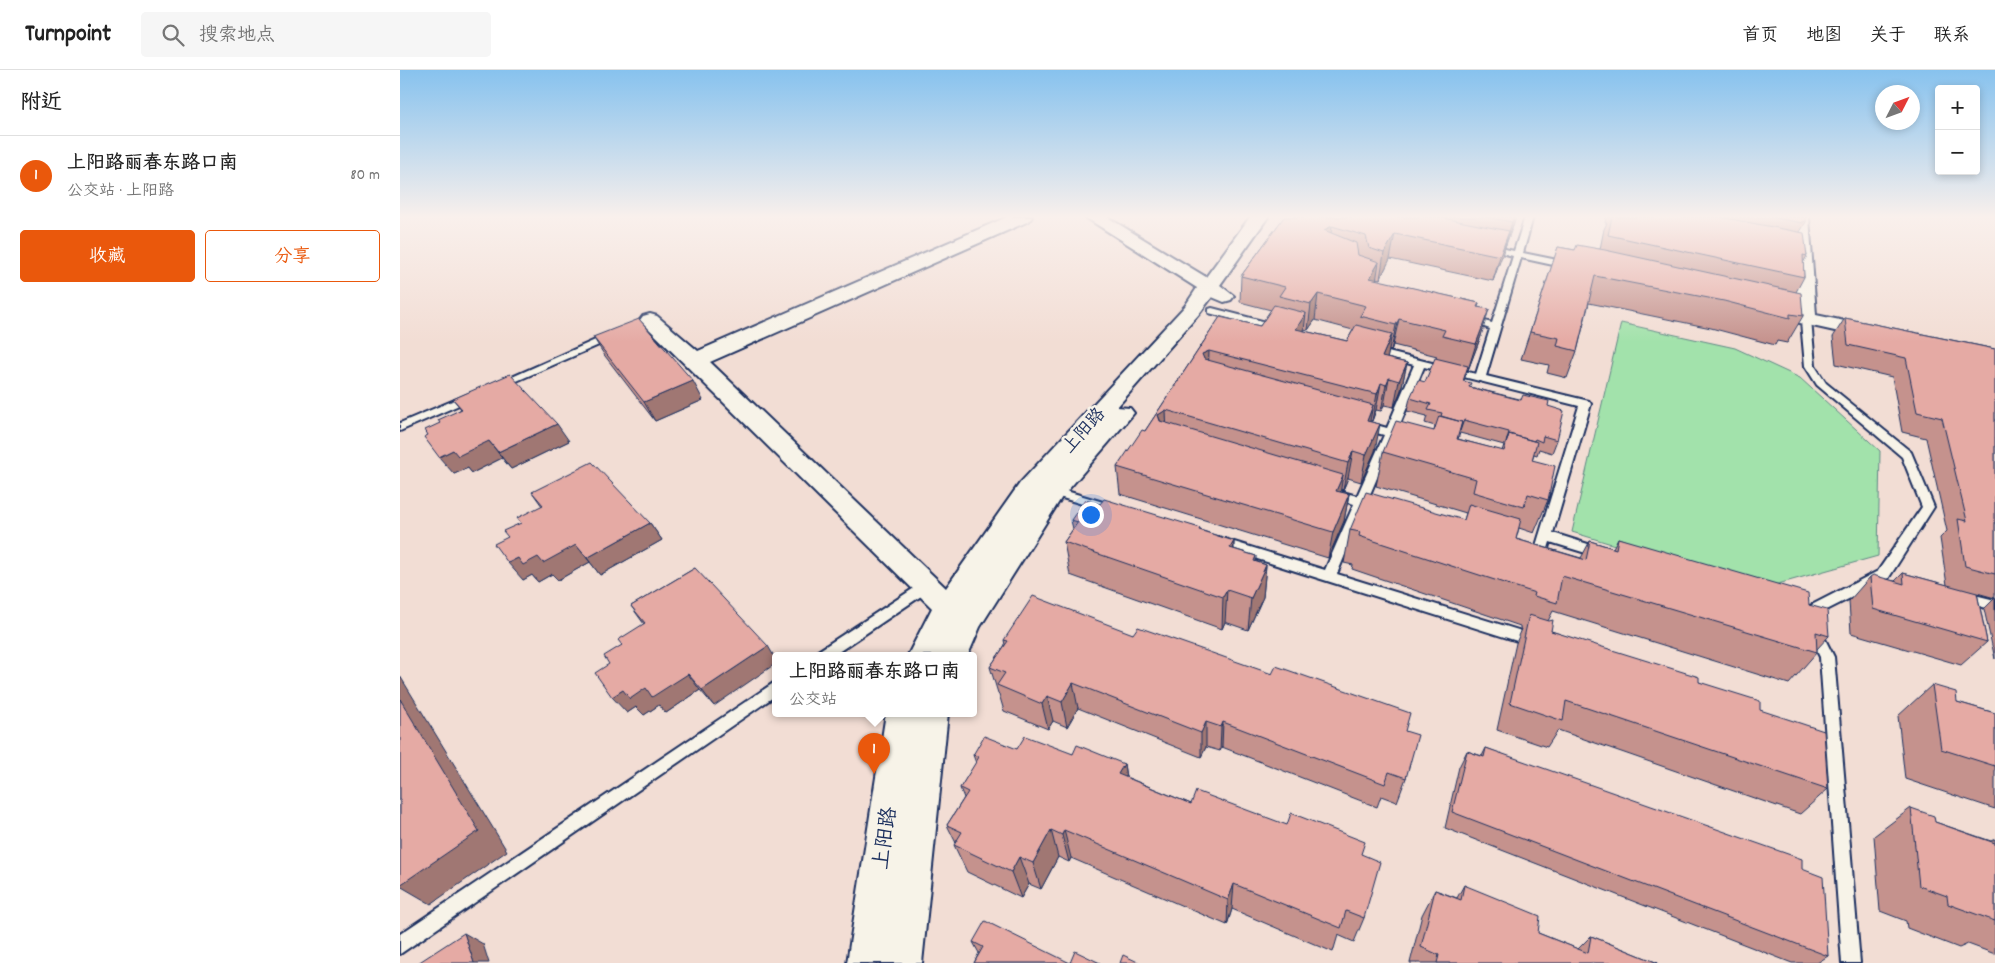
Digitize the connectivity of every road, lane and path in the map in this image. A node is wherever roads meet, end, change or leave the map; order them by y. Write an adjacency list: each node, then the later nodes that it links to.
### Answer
1 (927, 259): 18 (street)
2 (1156, 259): 9 (street)
3 (1236, 259): 9 (street, 上阳路)
4 (1245, 259): 9 (street, 上阳路)
5 (1517, 259): 13 (lane)
6 (1539, 259): 8 (lane)
7 (1798, 259): 11 (street)
8 (1576, 267)
9 (1215, 298): 14 (lane); 26 (street, 上阳路); 38 (street, 上阳路)
10 (1459, 317): 13 (lane)
11 (1797, 317): 16 (street); 49 (lane)
12 (646, 321): 18 (street)
13 (1496, 327): 20 (lane)
14 (1288, 330)
15 (623, 331): 22 (lane)
16 (1891, 337)
17 (1363, 349): 19 (lane)
18 (695, 360): 35 (street)
19 (1420, 363): 20 (lane); 23 (lane)
20 (1480, 379): 30 (lane)
21 (1352, 422): 23 (lane)
22 (400, 427)
23 (1390, 433): 24 (lane); 27 (lane)
24 (1419, 440)
25 (1324, 490): 27 (lane)
26 (1053, 491): 28 (lane); 38 (street, 上阳路)
27 (1361, 501): 29 (lane); 34 (lane)
28 (1110, 509)
29 (1389, 510)
30 (1546, 536): 32 (lane); 33 (lane)
31 (1205, 538): 34 (lane)
32 (1521, 549)
33 (1611, 555)
34 (1328, 577): 39 (lane)
35 (925, 586): 38 (street); 40 (lane)
36 (1948, 593): 37 (lane)
37 (1995, 605)
38 (959, 614): 41 (street, 上阳路); 42 (street, 上阳路)
39 (1536, 641)
40 (827, 652)
41 (926, 652)
42 (953, 652)
43 (772, 690): 46 (lane)
44 (901, 717): 47 (street, 上阳路)
45 (932, 717): 48 (street, 上阳路)
46 (400, 945)
47 (866, 963)
48 (904, 963)
49 (1851, 963)

